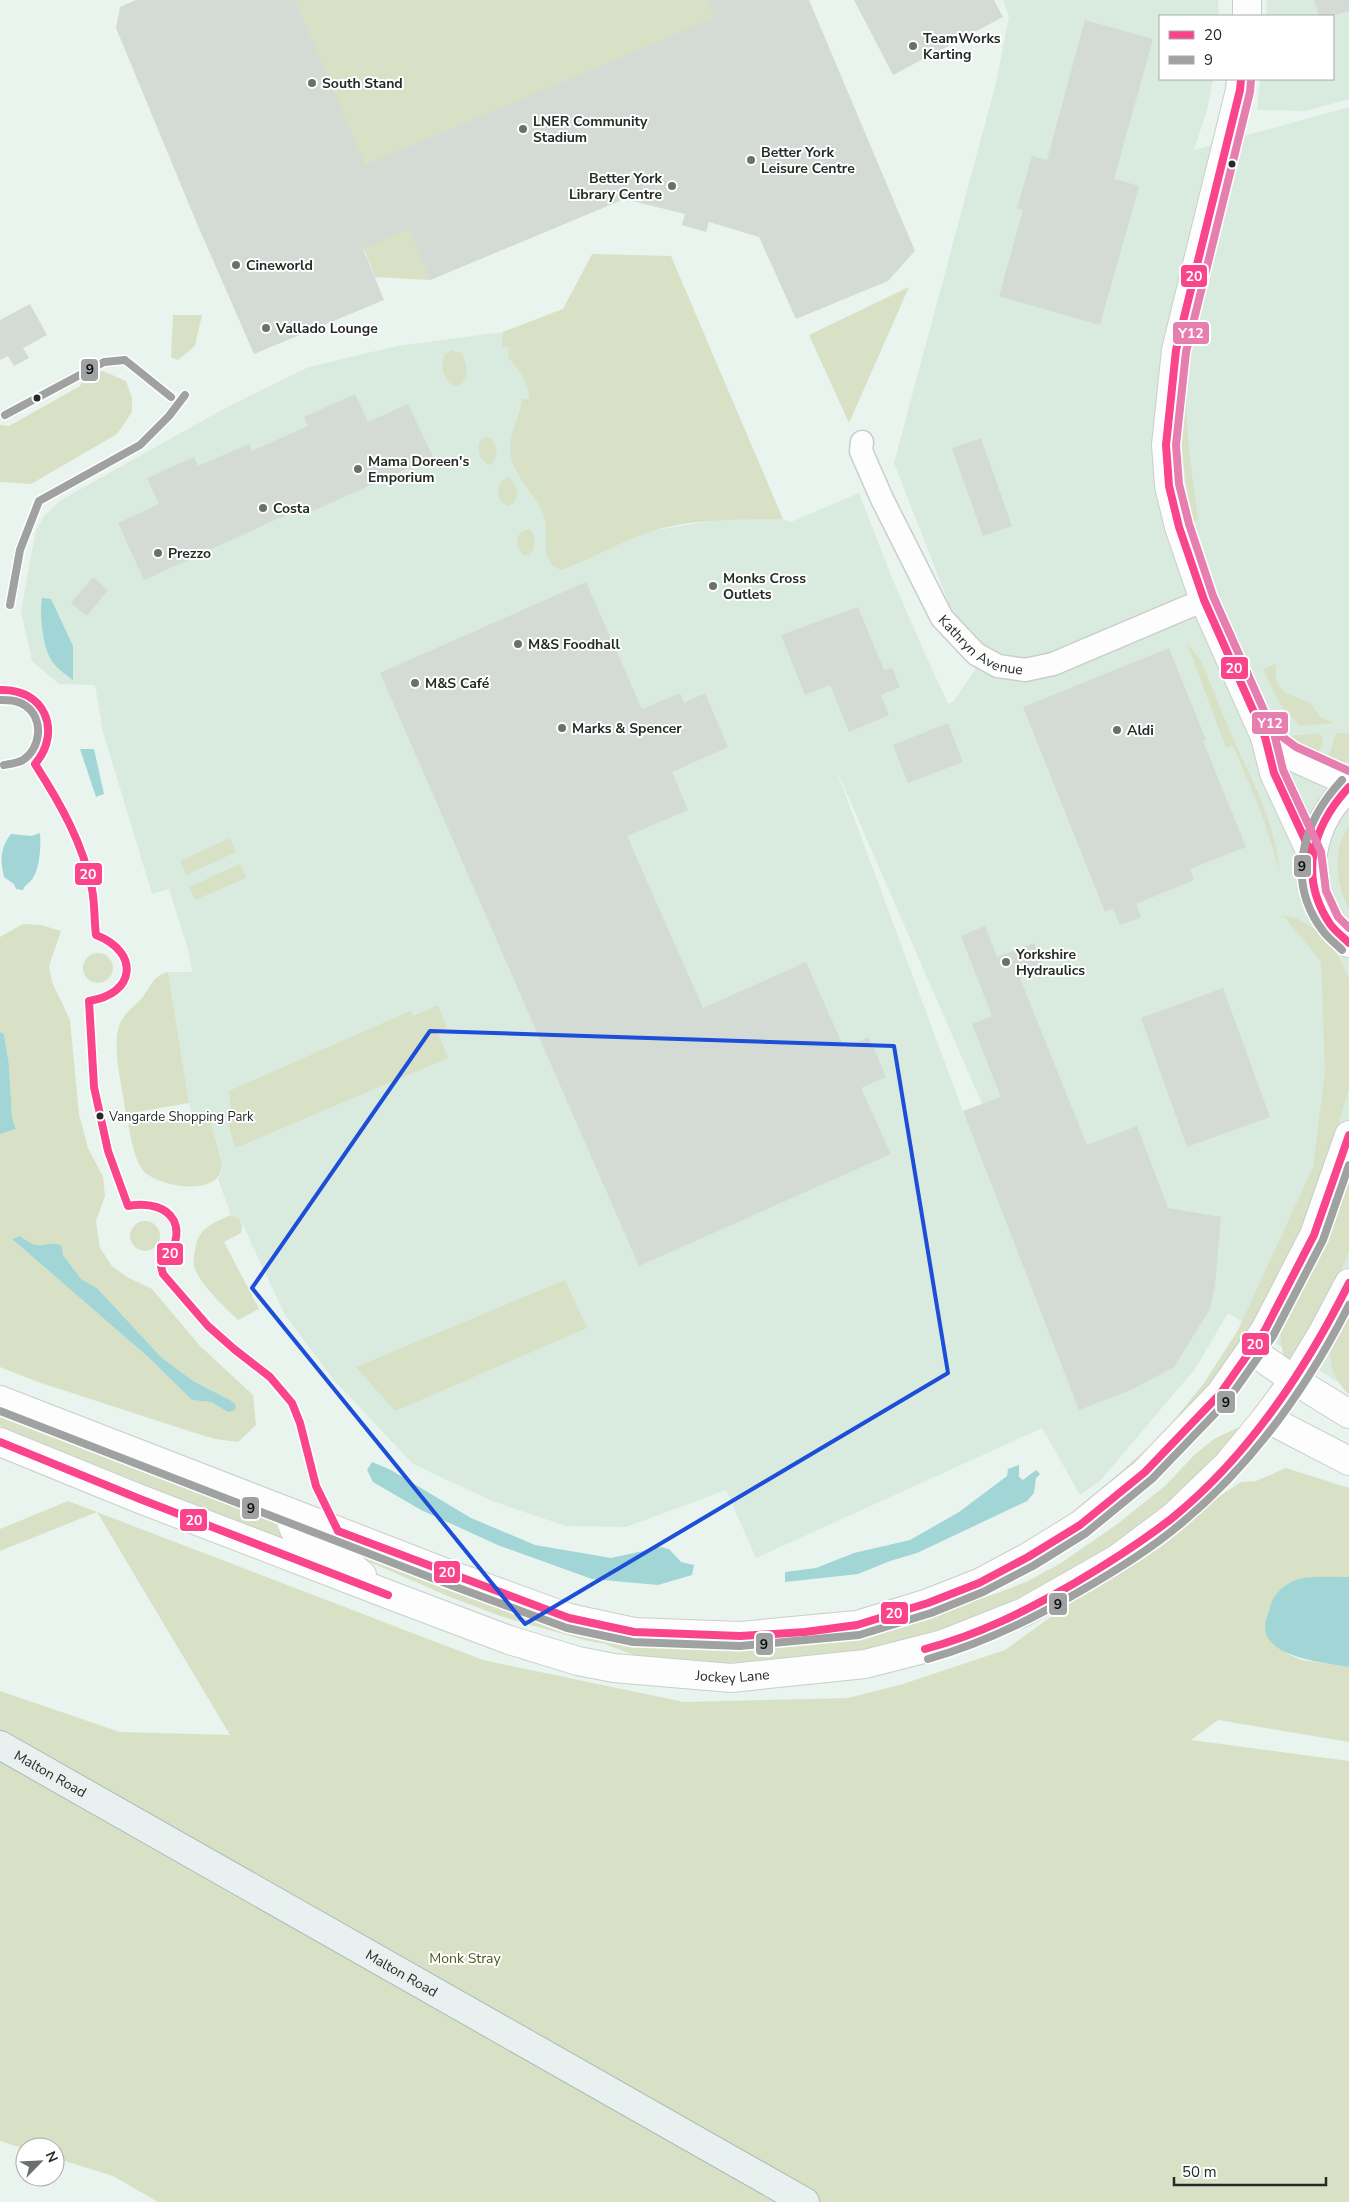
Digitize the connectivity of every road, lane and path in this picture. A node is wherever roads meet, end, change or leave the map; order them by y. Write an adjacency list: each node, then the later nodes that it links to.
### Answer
1 (1247, 0): 2 (street)
2 (1247, 15)
3 (1241, 80): 5 (street)
4 (862, 442): 5 (street, Kathryn Avenue)
5 (1204, 600): 6 (street)
6 (1265, 737): 7 (street); 9 (street)
7 (1349, 782)
8 (1349, 787): 9 (street)
9 (1312, 855): 10 (street)
10 (1349, 943)
11 (1349, 1135): 13 (street)
12 (1349, 1283): 14 (street, Jockey Lane)
13 (1251, 1350): 14 (street); 20 (street)
14 (1294, 1380): 16 (street); 17 (street, Jockey Lane)
15 (0, 1400): 20 (street)
16 (1349, 1414)
17 (1266, 1418): 19 (street); 21 (street, Jockey Lane)
18 (0, 1442): 21 (street, Jockey Lane)
19 (1349, 1461)
20 (289, 1512): 21 (street)
21 (390, 1595)
22 (0, 1745): 23 (main road, Malton Road)
23 (805, 2202)

